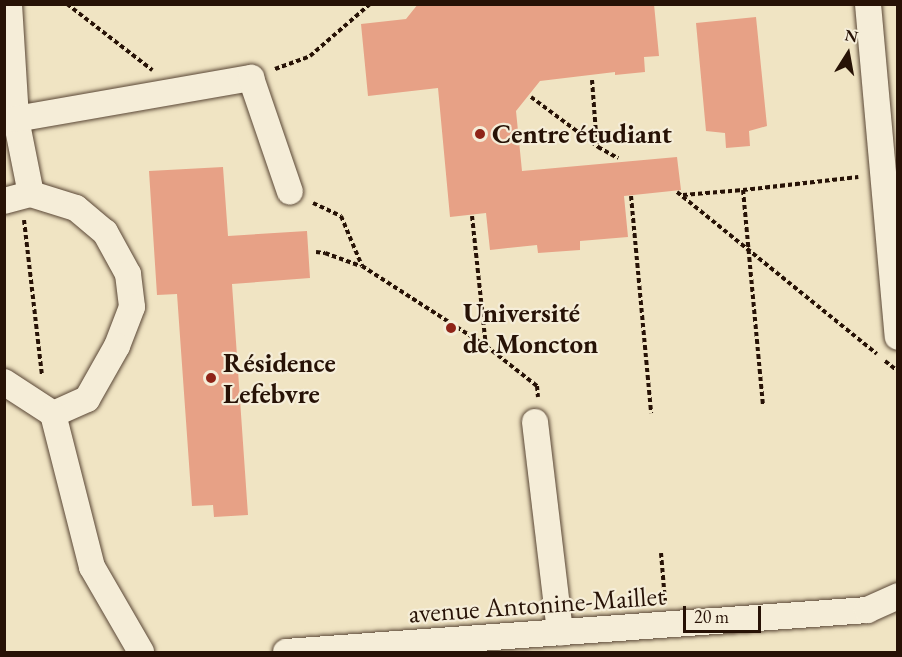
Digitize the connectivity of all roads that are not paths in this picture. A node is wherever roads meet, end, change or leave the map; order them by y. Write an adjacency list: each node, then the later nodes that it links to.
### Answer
1 (9, 4): 3 (lane)
2 (868, 4): 4 (lane)
3 (16, 119): 5 (lane); 6 (lane)
4 (890, 173): 7 (lane)
5 (290, 192)
6 (19, 197): 9 (lane)
7 (897, 337)
8 (4, 381): 9 (lane)
9 (50, 412): 13 (lane)
10 (537, 413): 12 (lane)
11 (897, 596): 12 (lane, avenue Antonine-Maillet)
12 (560, 633): 14 (lane, avenue Antonine-Maillet)
13 (141, 652)
14 (286, 652)

